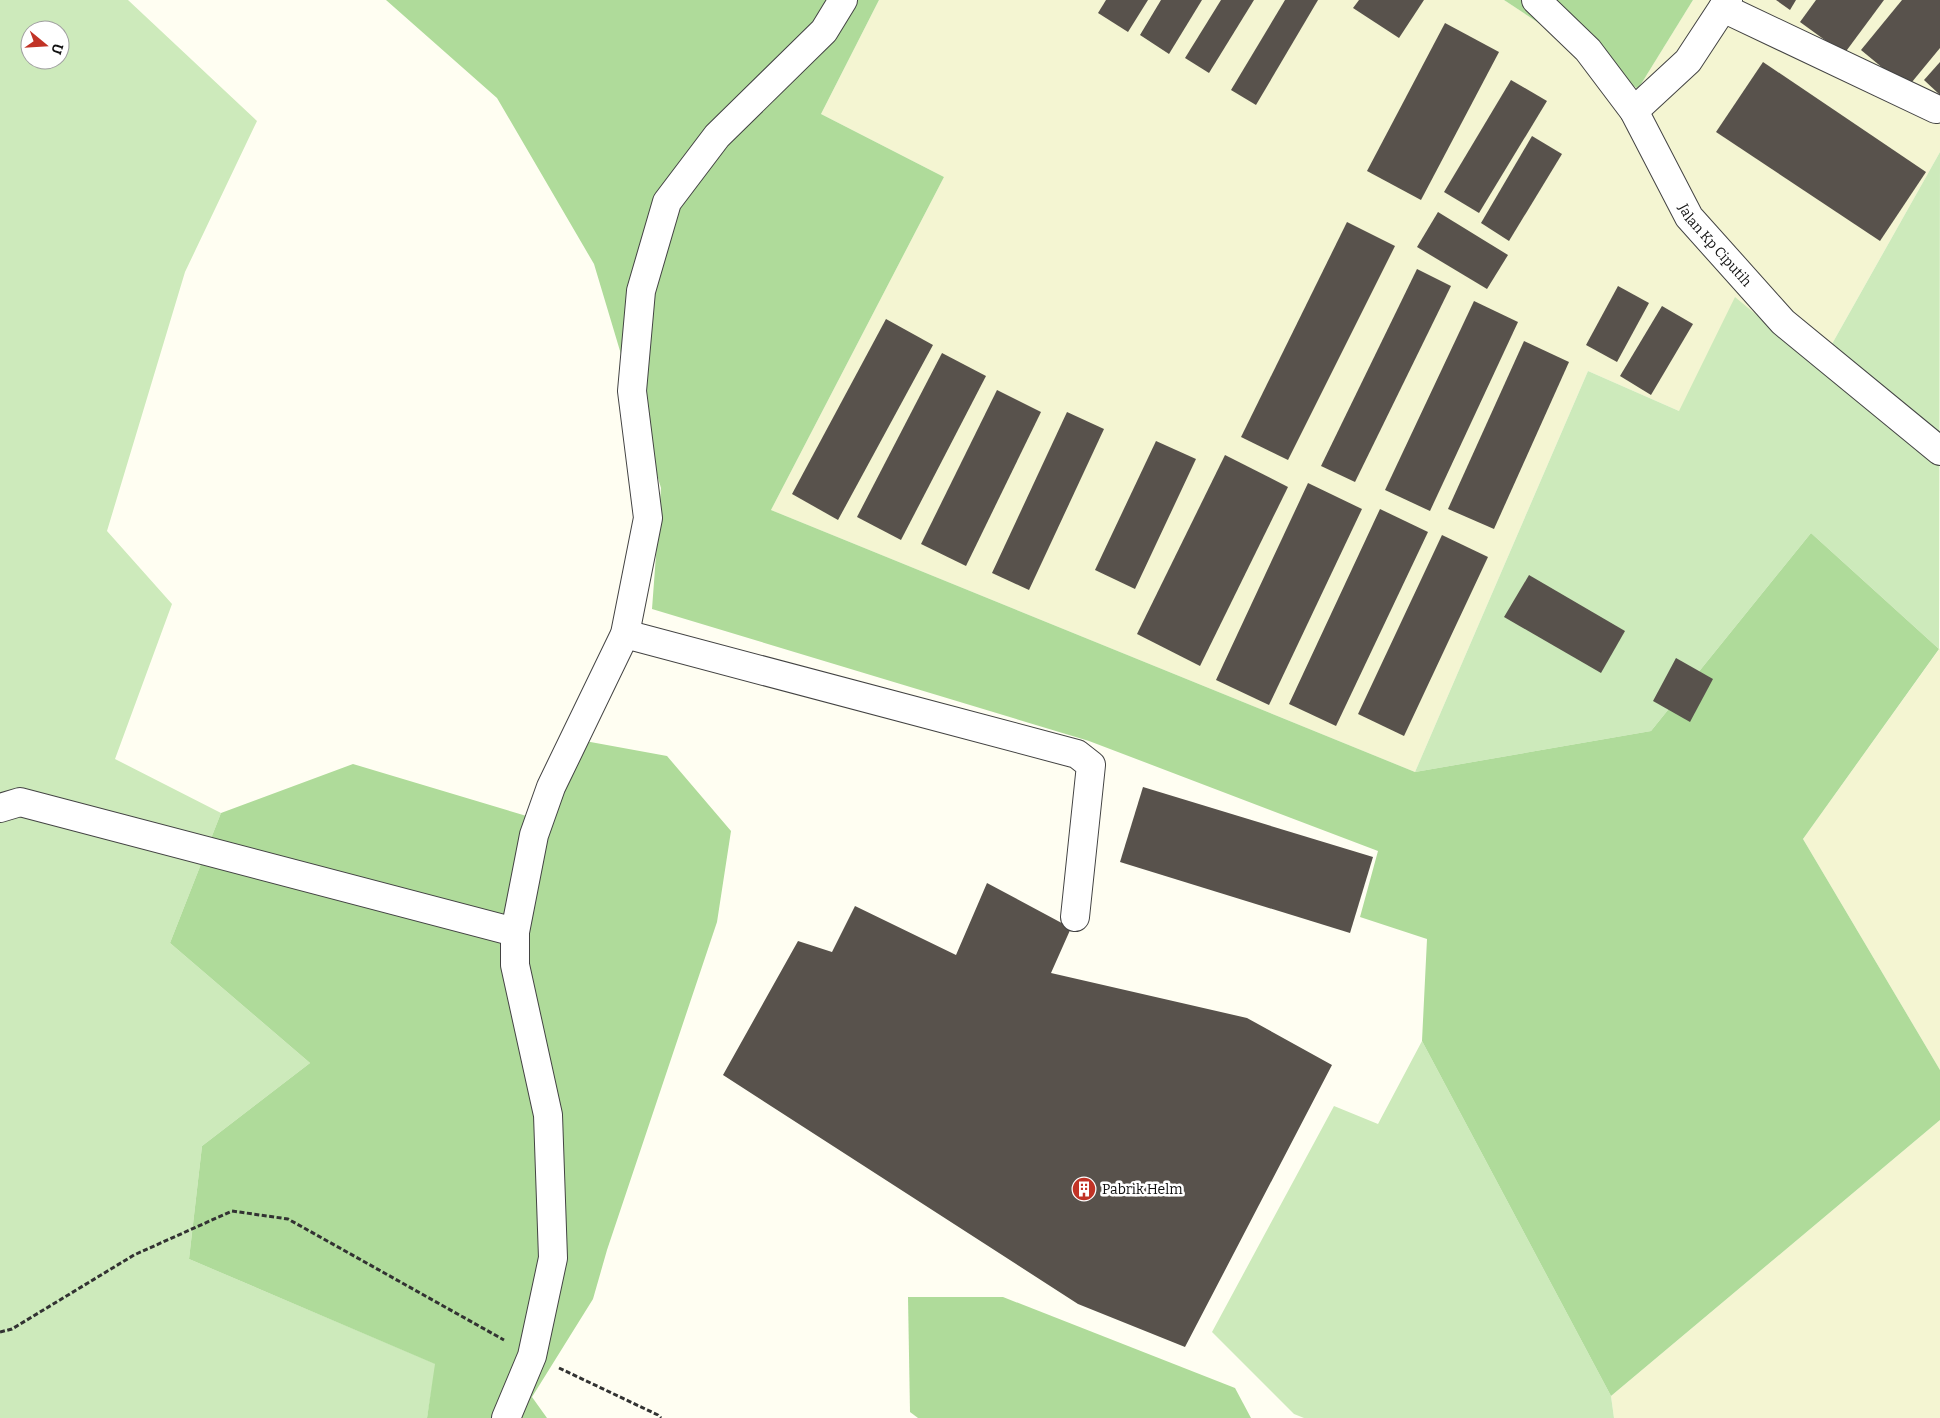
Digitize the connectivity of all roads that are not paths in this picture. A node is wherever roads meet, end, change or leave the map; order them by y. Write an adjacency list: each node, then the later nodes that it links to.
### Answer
1 (843, 0): 7 (street)
2 (1536, 0): 5 (street, Jalan Kp Ciputih)
3 (1726, 4): 4 (street); 5 (street)
4 (1936, 109)
5 (1634, 111): 6 (street, Jalan Kp Ciputih)
6 (1940, 451)
7 (625, 634): 9 (street); 10 (street)
8 (0, 808): 10 (street)
9 (1075, 917)
10 (515, 932): 11 (street)
11 (506, 1418)

